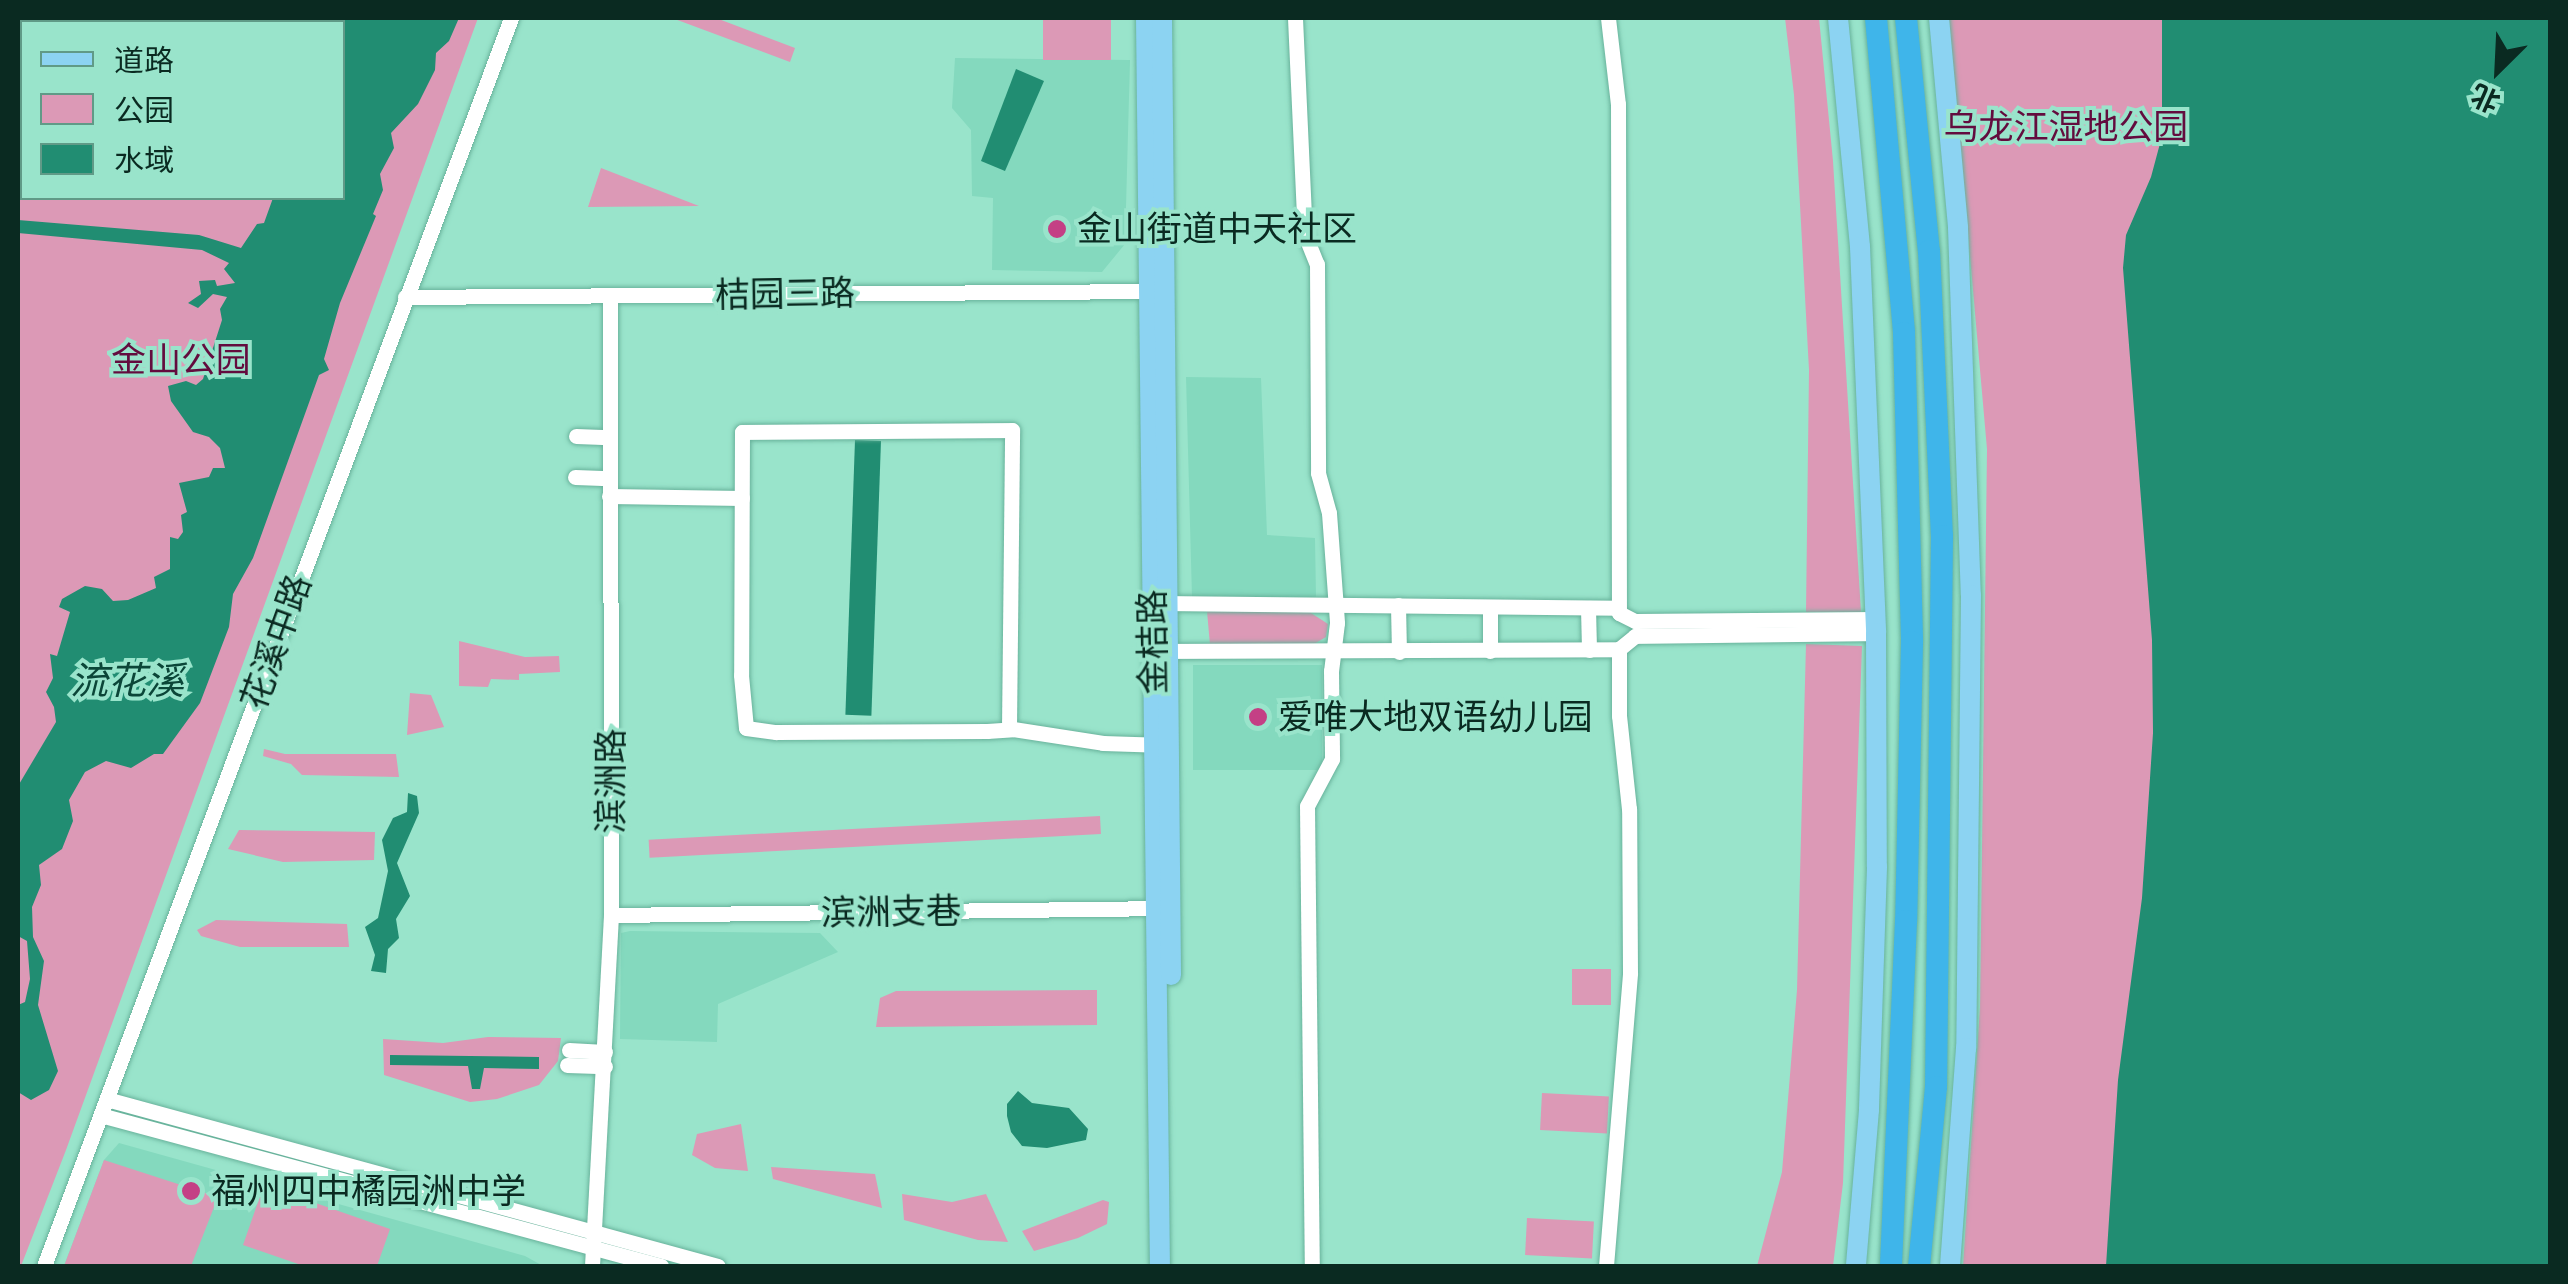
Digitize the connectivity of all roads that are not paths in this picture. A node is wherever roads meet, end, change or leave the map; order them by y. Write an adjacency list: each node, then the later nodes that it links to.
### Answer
1 (511, 18): 12 (street, 花溪中路)
2 (1146, 18): 10 (main road, 金桔路)
3 (1162, 18): 10 (main road)
4 (1295, 18): 20 (street)
5 (1608, 18): 24 (street)
6 (1838, 18): 25 (main road)
7 (1876, 18): 49 (highway)
8 (1906, 18): 50 (highway)
9 (1940, 18): 51 (main road)
10 (1157, 291): 11 (street, 桔园三路); 19 (main road, 金桔路)
11 (610, 295): 12 (street, 桔园三路); 14 (street, 滨洲路)
12 (405, 297): 38 (street, 花溪中路)
13 (576, 436): 14 (street)
14 (609, 436): 16 (street, 滨洲路)
15 (575, 477): 16 (street)
16 (609, 478): 17 (street, 滨洲路)
17 (609, 496): 18 (street); 35 (street, 滨洲路)
18 (742, 498): 32 (street); 32 (street)
19 (1160, 603): 20 (street); 28 (main road, 金桔路)
20 (1333, 604): 21 (street); 30 (street)
21 (1398, 606): 22 (street); 31 (street)
22 (1490, 606): 23 (street); 29 (street)
23 (1588, 608): 24 (street); 26 (street)
24 (1617, 608): 25 (street)
25 (1876, 626): 27 (street); 48 (main road)
26 (1589, 650): 27 (street); 29 (street)
27 (1620, 650): 47 (street)
28 (1160, 651): 30 (street); 33 (main road, 金桔路)
29 (1490, 651): 31 (street)
30 (1332, 652): 31 (street); 46 (street)
31 (1400, 652)
32 (1009, 729): 33 (street)
33 (1161, 745): 34 (main road, 金桔路)
34 (1162, 908): 35 (street, 滨洲支巷); 44 (main road, 金桔路); 45 (main road)
35 (611, 915): 37 (street, 滨洲路)
36 (568, 1058): 37 (street)
37 (605, 1059): 39 (street, 滨洲路)
38 (107, 1108): 39 (street); 40 (street, 花溪中路)
39 (596, 1241): 41 (street, 滨洲路); 42 (street); 43 (street)
40 (44, 1266)
41 (592, 1266)
42 (661, 1266)
43 (718, 1266)
44 (1160, 1266)
45 (1173, 1266)
46 (1312, 1266)
47 (1606, 1266)
48 (1856, 1266)
49 (1891, 1266)
50 (1918, 1266)
51 (1950, 1266)

